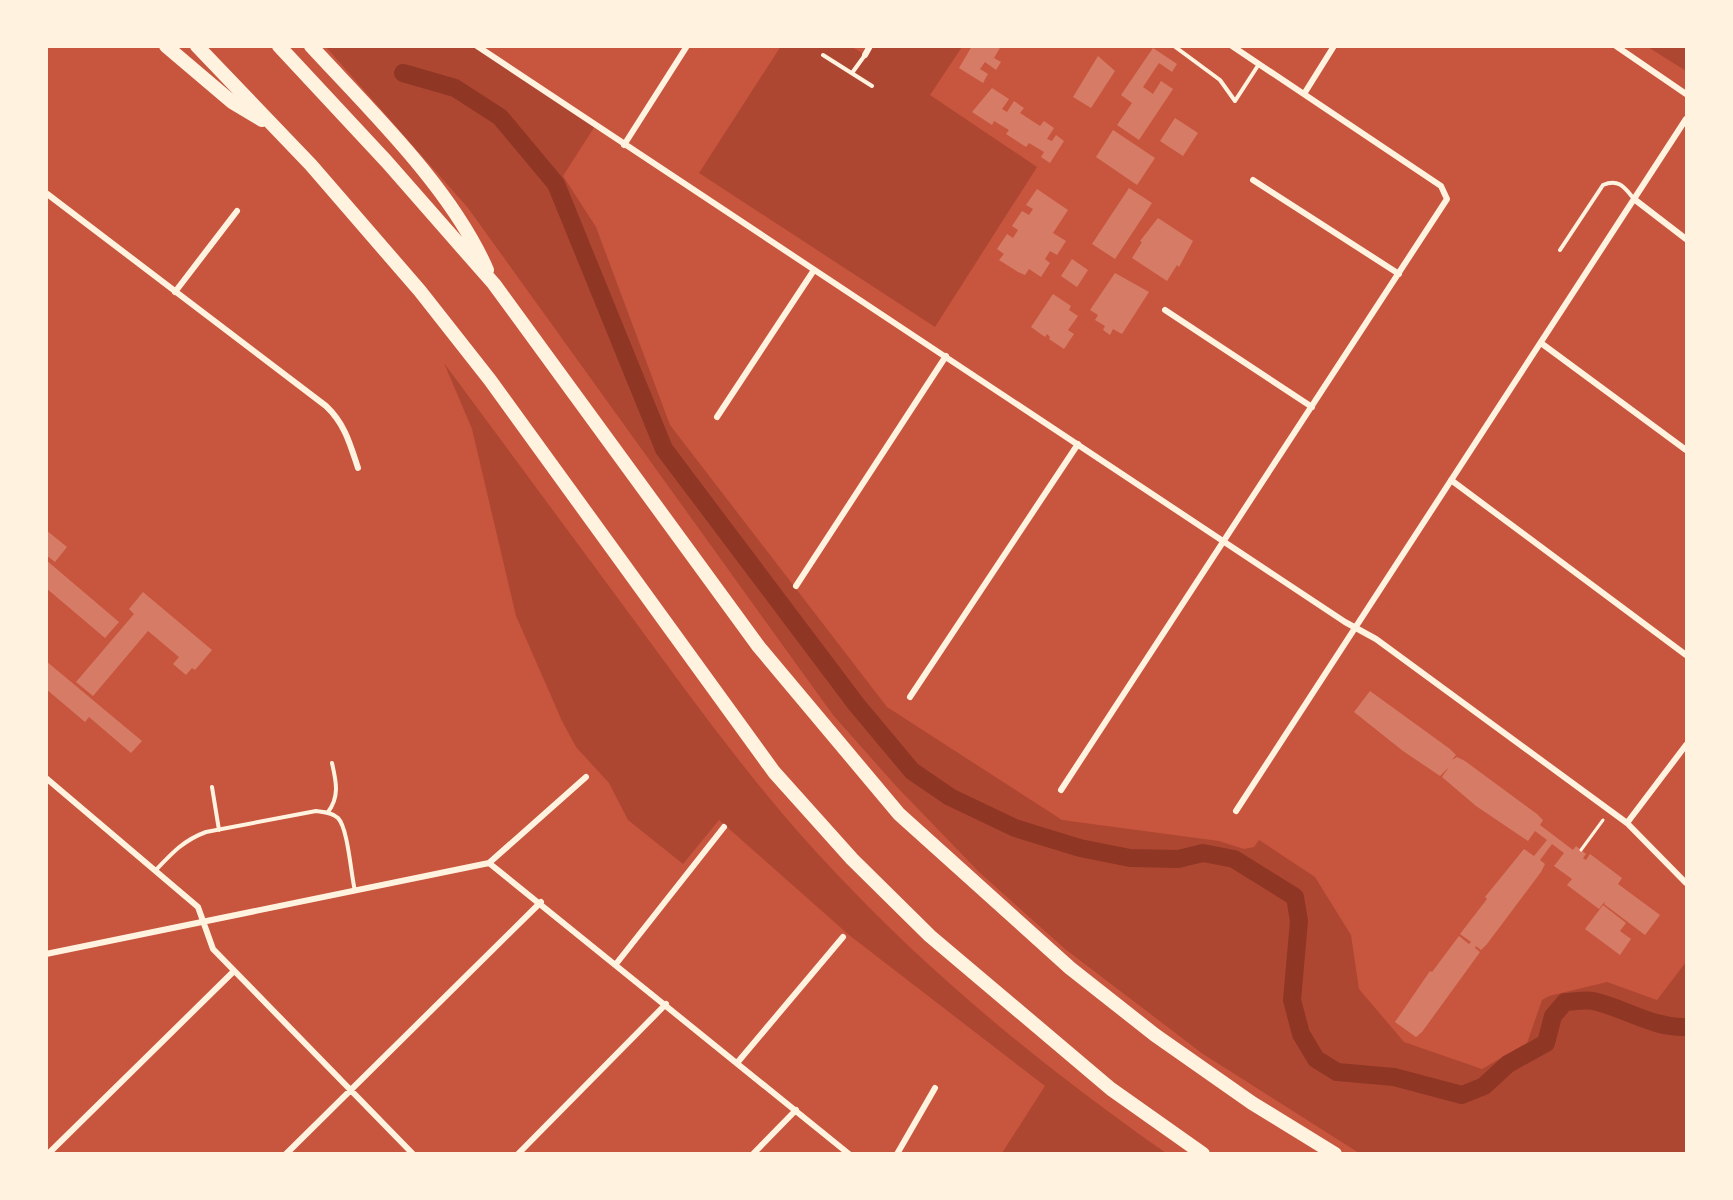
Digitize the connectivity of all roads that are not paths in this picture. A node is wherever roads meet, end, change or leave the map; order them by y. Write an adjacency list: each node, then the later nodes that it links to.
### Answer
1 (166, 46): 20 (highway)
2 (197, 46): 20 (highway)
3 (279, 46): 30 (highway)
4 (311, 46): 30 (highway)
5 (477, 46): 21 (street)
6 (687, 46): 21 (street)
7 (870, 46): 13 (street)
8 (1174, 46): 14 (lane)
9 (1232, 46): 14 (street)
10 (1334, 46): 17 (street)
11 (1616, 46): 18 (street)
12 (823, 55): 15 (lane)
13 (865, 55): 15 (lane)
14 (1259, 64): 17 (street)
15 (852, 74): 16 (lane)
16 (872, 86)
17 (1304, 94): 29 (street)
18 (1686, 94)
19 (1686, 120): 24 (street)
20 (279, 131): 79 (highway)
21 (624, 145): 28 (street)
22 (1253, 180): 29 (street)
23 (47, 194): 31 (street)
24 (1635, 199): 26 (street); 27 (lane); 33 (street)
25 (237, 212): 31 (street)
26 (1686, 239)
27 (1560, 250)
28 (814, 270): 34 (street); 36 (street)
29 (1399, 274): 35 (street)
30 (494, 284): 80 (highway)
31 (175, 291): 39 (street)
32 (1165, 310): 35 (street)
33 (1541, 343): 38 (street); 40 (street)
34 (946, 356): 37 (street); 42 (street)
35 (1312, 407): 41 (street)
36 (717, 417)
37 (1078, 444): 41 (street); 45 (street)
38 (1686, 450)
39 (357, 468)
40 (1451, 480): 43 (street); 44 (street)
41 (1224, 542): 43 (street); 51 (street)
42 (796, 586)
43 (1355, 627): 52 (street); 54 (street)
44 (1686, 655)
45 (910, 697)
46 (1686, 745): 54 (street)
47 (332, 763): 53 (lane)
48 (586, 777): 57 (street)
49 (46, 778): 58 (street)
50 (212, 787): 56 (lane)
51 (1061, 790)
52 (1236, 811)
53 (328, 812): 56 (lane); 60 (lane)
54 (1627, 823): 59 (street)
55 (724, 827): 65 (street)
56 (219, 830): 58 (lane)
57 (489, 863): 60 (street); 61 (street)
58 (156, 870): 62 (street)
59 (1686, 883)
60 (355, 891): 62 (street)
61 (541, 902): 65 (street); 70 (street)
62 (204, 923): 64 (street); 66 (street)
63 (843, 937): 68 (street)
64 (46, 954)
65 (616, 964): 67 (street)
66 (234, 971): 70 (street); 72 (street)
67 (666, 1004): 68 (street); 75 (street)
68 (737, 1063): 71 (street)
69 (935, 1088): 78 (street)
70 (350, 1090): 73 (street); 74 (street)
71 (796, 1110): 76 (street); 77 (street)
72 (48, 1154)
73 (285, 1154)
74 (413, 1154)
75 (518, 1154)
76 (753, 1154)
77 (849, 1154)
78 (897, 1154)
79 (1203, 1154)
80 (1335, 1154)

